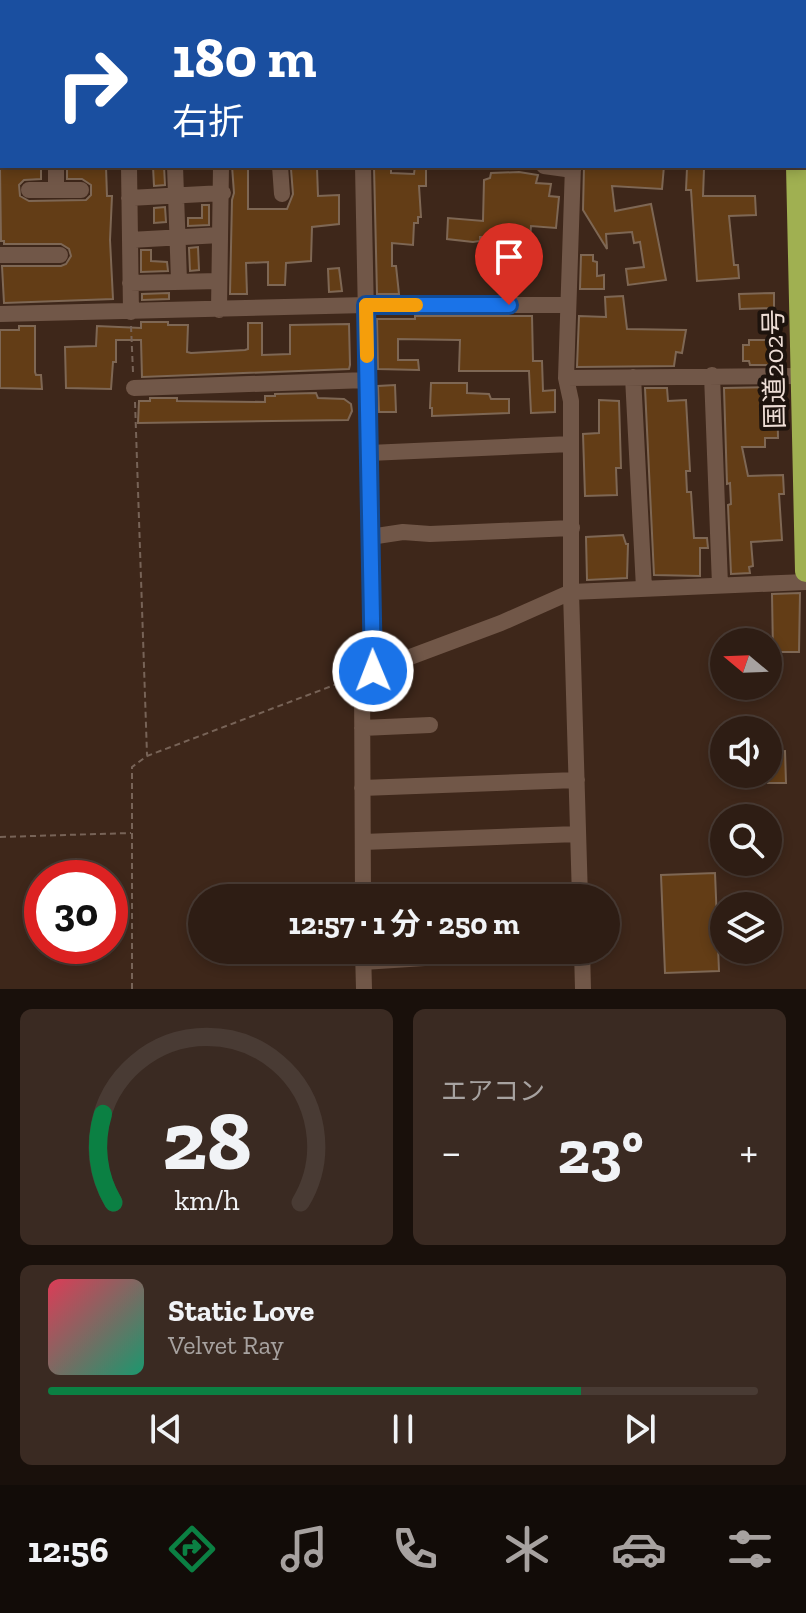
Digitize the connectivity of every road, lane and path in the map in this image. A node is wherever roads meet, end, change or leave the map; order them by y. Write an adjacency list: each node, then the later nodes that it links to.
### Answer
1 (56, 168): 10 (street)
2 (129, 168): 15 (street)
3 (175, 168): 14 (street)
4 (221, 168): 12 (street)
5 (280, 168): 13 (street)
6 (363, 168): 24 (street)
7 (573, 168): 25 (street)
8 (797, 168): 30 (highway, 国道202号)
9 (29, 190): 10 (street)
10 (56, 190): 11 (street)
11 (81, 190)
12 (223, 193): 14 (street); 16 (street)
13 (282, 194)
14 (176, 196): 15 (street); 17 (street)
15 (129, 198): 18 (street)
16 (220, 235): 17 (street); 22 (street)
17 (177, 237): 18 (street); 21 (street)
18 (130, 240): 23 (street)
19 (0, 255): 20 (street)
20 (60, 255)
21 (179, 281): 22 (street); 23 (street)
22 (219, 281): 26 (street)
23 (130, 283): 27 (street)
24 (366, 305): 25 (street); 26 (street); 33 (street)
25 (567, 305): 32 (street)
26 (219, 310): 27 (street)
27 (131, 312): 28 (street); 34 (path)
28 (0, 314)
29 (712, 375): 30 (street); 31 (street); 41 (street)
30 (802, 376): 39 (highway, 国道202号)
31 (633, 377): 32 (street); 42 (street)
32 (566, 378): 35 (street)
33 (367, 380): 34 (street); 36 (street)
34 (134, 388): 47 (path)
35 (571, 444): 36 (street); 37 (street)
36 (369, 453): 38 (street)
37 (572, 528): 38 (street); 43 (street)
38 (370, 537): 44 (street)
39 (806, 571)
40 (806, 582): 41 (street)
41 (720, 585): 42 (street)
42 (644, 588): 43 (street)
43 (571, 592): 44 (street); 48 (street)
44 (367, 673): 46 (street); 47 (path)
45 (430, 725): 46 (street)
46 (362, 728): 49 (street)
47 (147, 756): 50 (path)
48 (577, 780): 49 (street); 51 (street)
49 (362, 788): 53 (street)
50 (133, 833): 52 (path); 58 (path)
51 (578, 834): 53 (street); 55 (street)
52 (0, 837)
53 (363, 842): 54 (street)
54 (363, 884)
55 (580, 884)
56 (363, 964): 59 (street)
57 (582, 964): 60 (street)
58 (132, 989)
59 (364, 989)
60 (583, 989)

